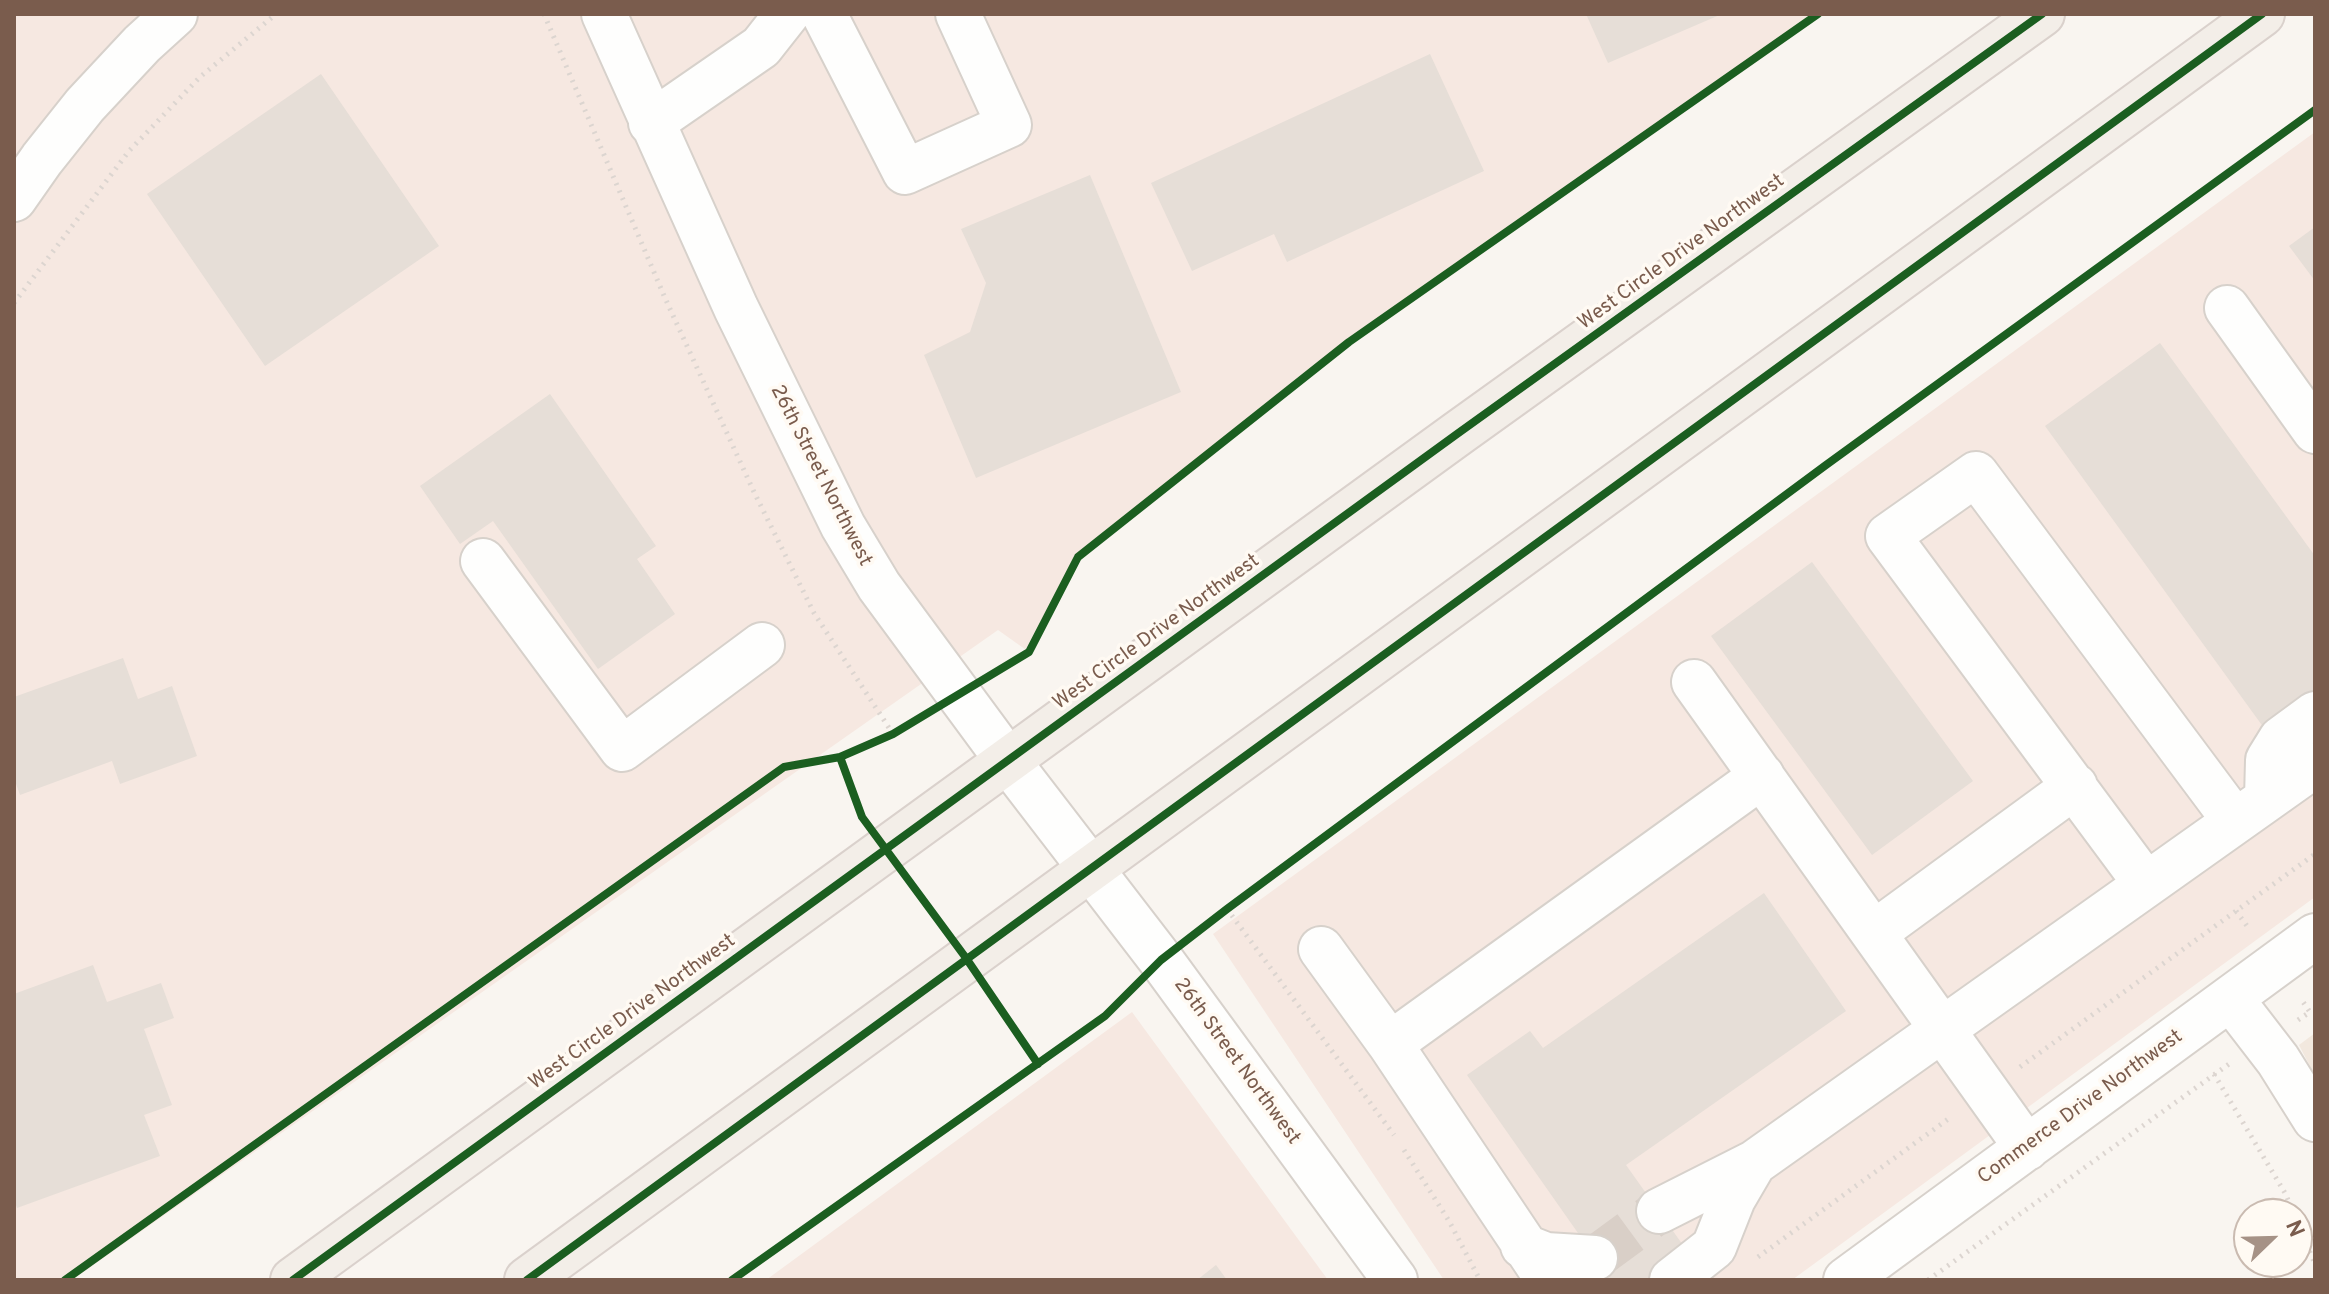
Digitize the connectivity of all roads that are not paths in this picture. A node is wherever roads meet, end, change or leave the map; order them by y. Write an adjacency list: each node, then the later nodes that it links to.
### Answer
1 (175, 14): 9 (street)
2 (604, 14): 8 (street, 26th Street Northwest)
3 (787, 14): 8 (street)
4 (824, 14): 5 (street)
5 (958, 14)
6 (2042, 14): 16 (main road, West Circle Drive Northwest)
7 (2262, 14): 21 (main road)
8 (651, 123): 16 (street, 26th Street Northwest)
9 (14, 199)
10 (2227, 308): 11 (street)
11 (2315, 431)
12 (483, 561): 13 (street)
13 (762, 645)
14 (1694, 682): 18 (street)
15 (2315, 714): 20 (street)
16 (1008, 761): 21 (street, 26th Street Northwest); 35 (main road, West Circle Drive Northwest)
17 (2315, 765): 20 (street)
18 (1762, 776): 23 (street); 28 (street)
19 (2075, 786): 20 (street); 22 (street); 23 (street)
20 (2251, 810): 22 (street)
21 (1091, 866): 36 (main road); 37 (street, 26th Street Northwest)
22 (2146, 884): 27 (street)
23 (1874, 933): 27 (street)
24 (2315, 936): 26 (street, Commerce Drive Northwest)
25 (1321, 949): 28 (street)
26 (2231, 999): 29 (street); 30 (street, Commerce Drive Northwest)
27 (1942, 1028): 30 (street); 31 (street)
28 (1390, 1044): 34 (street)
29 (2315, 1119)
30 (2027, 1148): 39 (street, Commerce Drive Northwest)
31 (1754, 1163): 32 (street); 38 (street)
32 (1659, 1211)
33 (1595, 1258): 34 (street)
34 (1536, 1263)
35 (293, 1280)
36 (527, 1280)
37 (1395, 1280)
38 (1672, 1280)
39 (1846, 1280)

